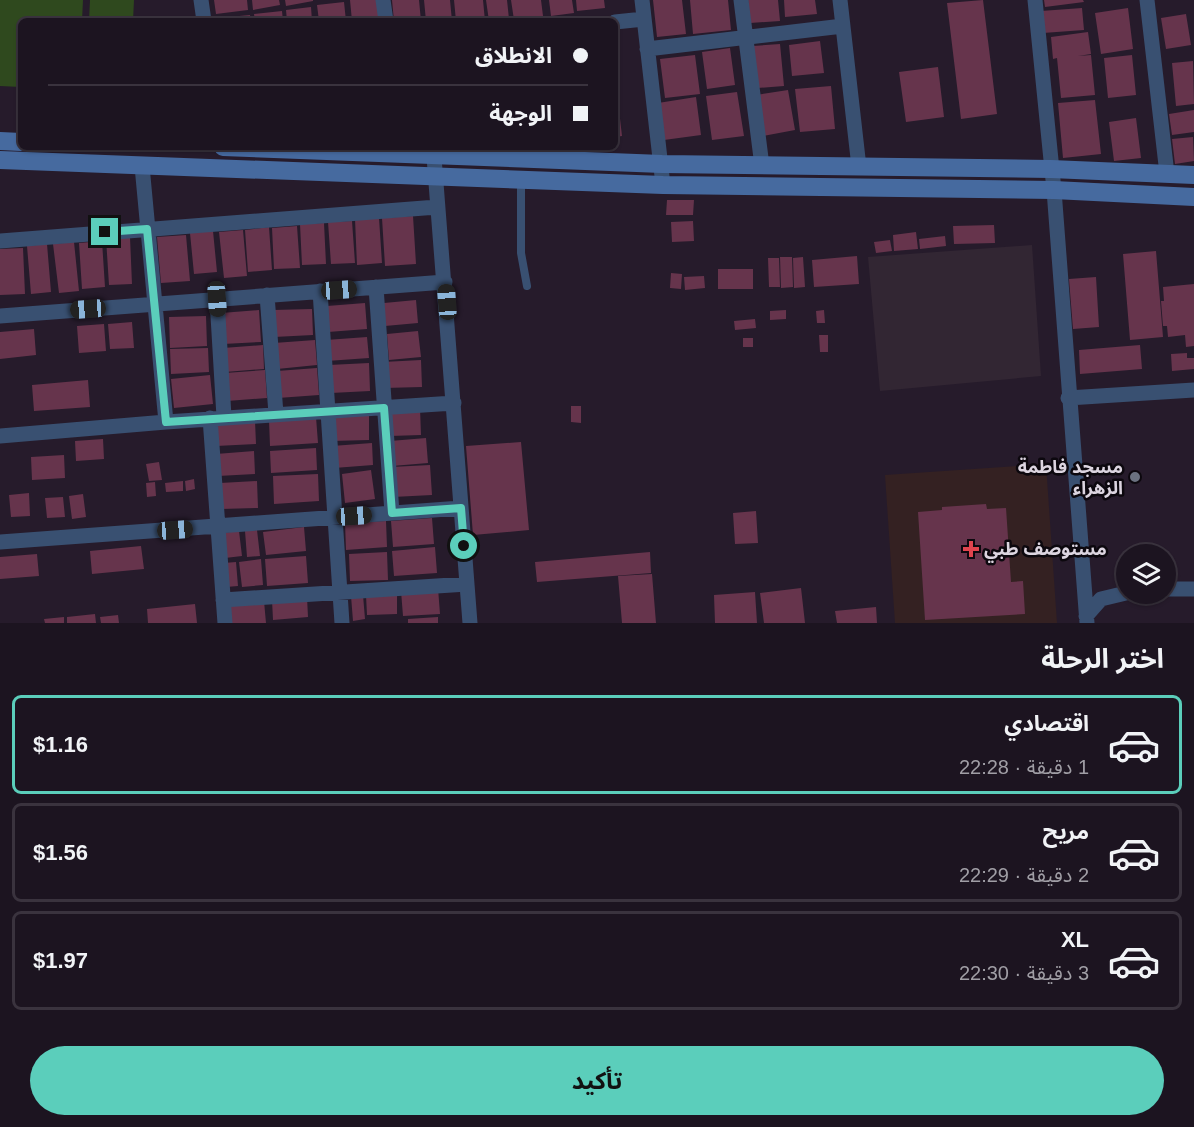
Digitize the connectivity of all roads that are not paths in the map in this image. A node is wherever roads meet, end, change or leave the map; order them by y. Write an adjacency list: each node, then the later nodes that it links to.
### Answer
1 (201, 0): 8 (street)
2 (383, 0): 9 (street)
3 (642, 0): 10 (street)
4 (741, 0): 13 (street)
5 (840, 0): 12 (street)
6 (1035, 0): 27 (street)
7 (1147, 0): 28 (street)
8 (204, 18)
9 (386, 18)
10 (644, 19): 11 (street); 14 (street)
11 (618, 22)
12 (843, 26): 13 (street); 25 (street)
13 (746, 38): 14 (street); 24 (street)
14 (647, 49): 22 (street)
15 (0, 141): 16 (main road)
16 (18, 142)
17 (221, 150): 26 (street)
18 (285, 150): 20 (main road)
19 (512, 153): 20 (main road); 22 (main road)
20 (434, 157): 30 (street)
21 (0, 160): 23 (main road)
22 (662, 164): 24 (main road); 32 (street)
23 (142, 166): 26 (main road); 36 (street)
24 (762, 166): 25 (main road)
25 (859, 167): 27 (main road)
26 (224, 169): 30 (main road)
27 (1051, 169): 28 (main road); 33 (street)
28 (1167, 174): 29 (main road)
29 (1194, 175)
30 (435, 176): 31 (main road); 35 (street)
31 (521, 180): 32 (main road); 39 (lane)
32 (663, 185): 33 (main road)
33 (1054, 190): 34 (main road); 47 (street)
34 (1194, 197)
35 (437, 207): 36 (street); 38 (street)
36 (147, 229): 37 (street); 44 (street)
37 (0, 241)
38 (445, 282): 40 (street); 48 (street)
39 (527, 286)
40 (376, 287): 41 (street); 49 (street)
41 (320, 291): 42 (street); 50 (street)
42 (267, 295): 43 (street); 51 (street)
43 (217, 299): 44 (street); 52 (street)
44 (154, 304): 45 (street); 53 (street)
45 (0, 316)
46 (1194, 390): 47 (street)
47 (1068, 398): 66 (street)
48 (454, 403): 49 (street); 55 (street)
49 (384, 408): 50 (street); 56 (street)
50 (328, 411): 51 (street); 57 (street)
51 (276, 414): 52 (street)
52 (217, 417): 53 (street); 58 (street)
53 (166, 422): 54 (street)
54 (0, 436)
55 (461, 508): 56 (street); 60 (street)
56 (392, 513): 57 (street)
57 (336, 517): 58 (street); 63 (street)
58 (219, 527): 59 (street); 65 (street)
59 (0, 542)
60 (467, 584): 63 (street); 69 (street)
61 (1176, 589): 62 (street)
62 (1194, 589)
63 (340, 591): 65 (street); 68 (street)
64 (1116, 595): 66 (street)
65 (223, 600): 67 (street)
66 (1086, 620)
67 (225, 623)
68 (342, 623)
69 (470, 623)

